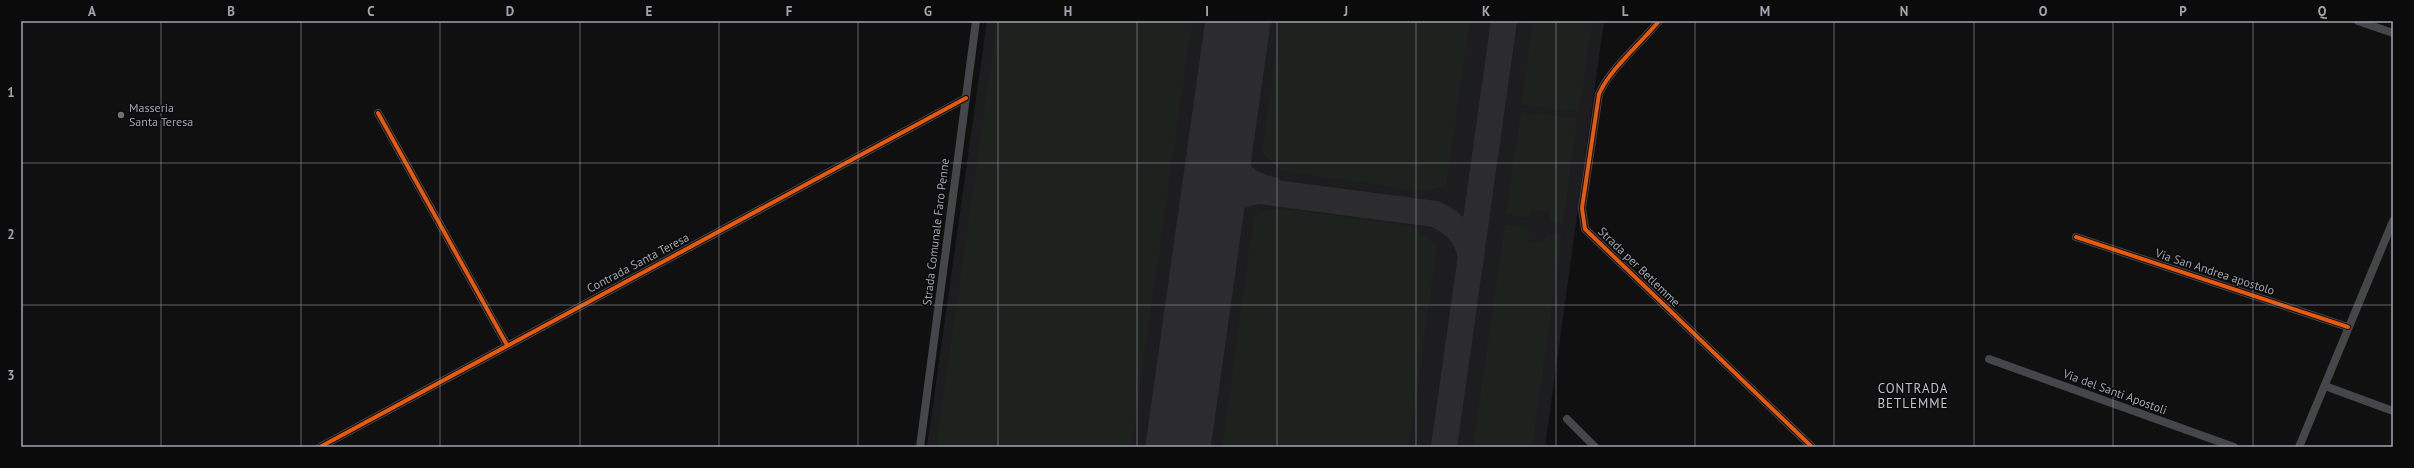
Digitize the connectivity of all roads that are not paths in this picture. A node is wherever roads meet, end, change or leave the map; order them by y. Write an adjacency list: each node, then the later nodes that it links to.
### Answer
1 (976, 21): 5 (street, Strada Comunale Faro Penne)
2 (1659, 21): 18 (street, Strada per Betlemme)
3 (2358, 21): 4 (street)
4 (2393, 33)
5 (966, 98): 10 (street, Contrada Santa Teresa); 16 (street, Strada Comunale Faro Penne)
6 (378, 113): 10 (street)
7 (2393, 222): 9 (street)
8 (2076, 237): 9 (street, Via San Andrea apostolo)
9 (2348, 327): 12 (street)
10 (507, 345): 15 (street, Contrada Santa Teresa)
11 (1989, 359): 19 (street, Via del Santi Apostoli)
12 (2325, 386): 13 (street); 20 (street)
13 (2393, 411)
14 (1567, 419): 17 (street)
15 (320, 447)
16 (920, 447)
17 (1595, 447)
18 (1812, 447)
19 (2234, 447)
20 (2299, 447)

